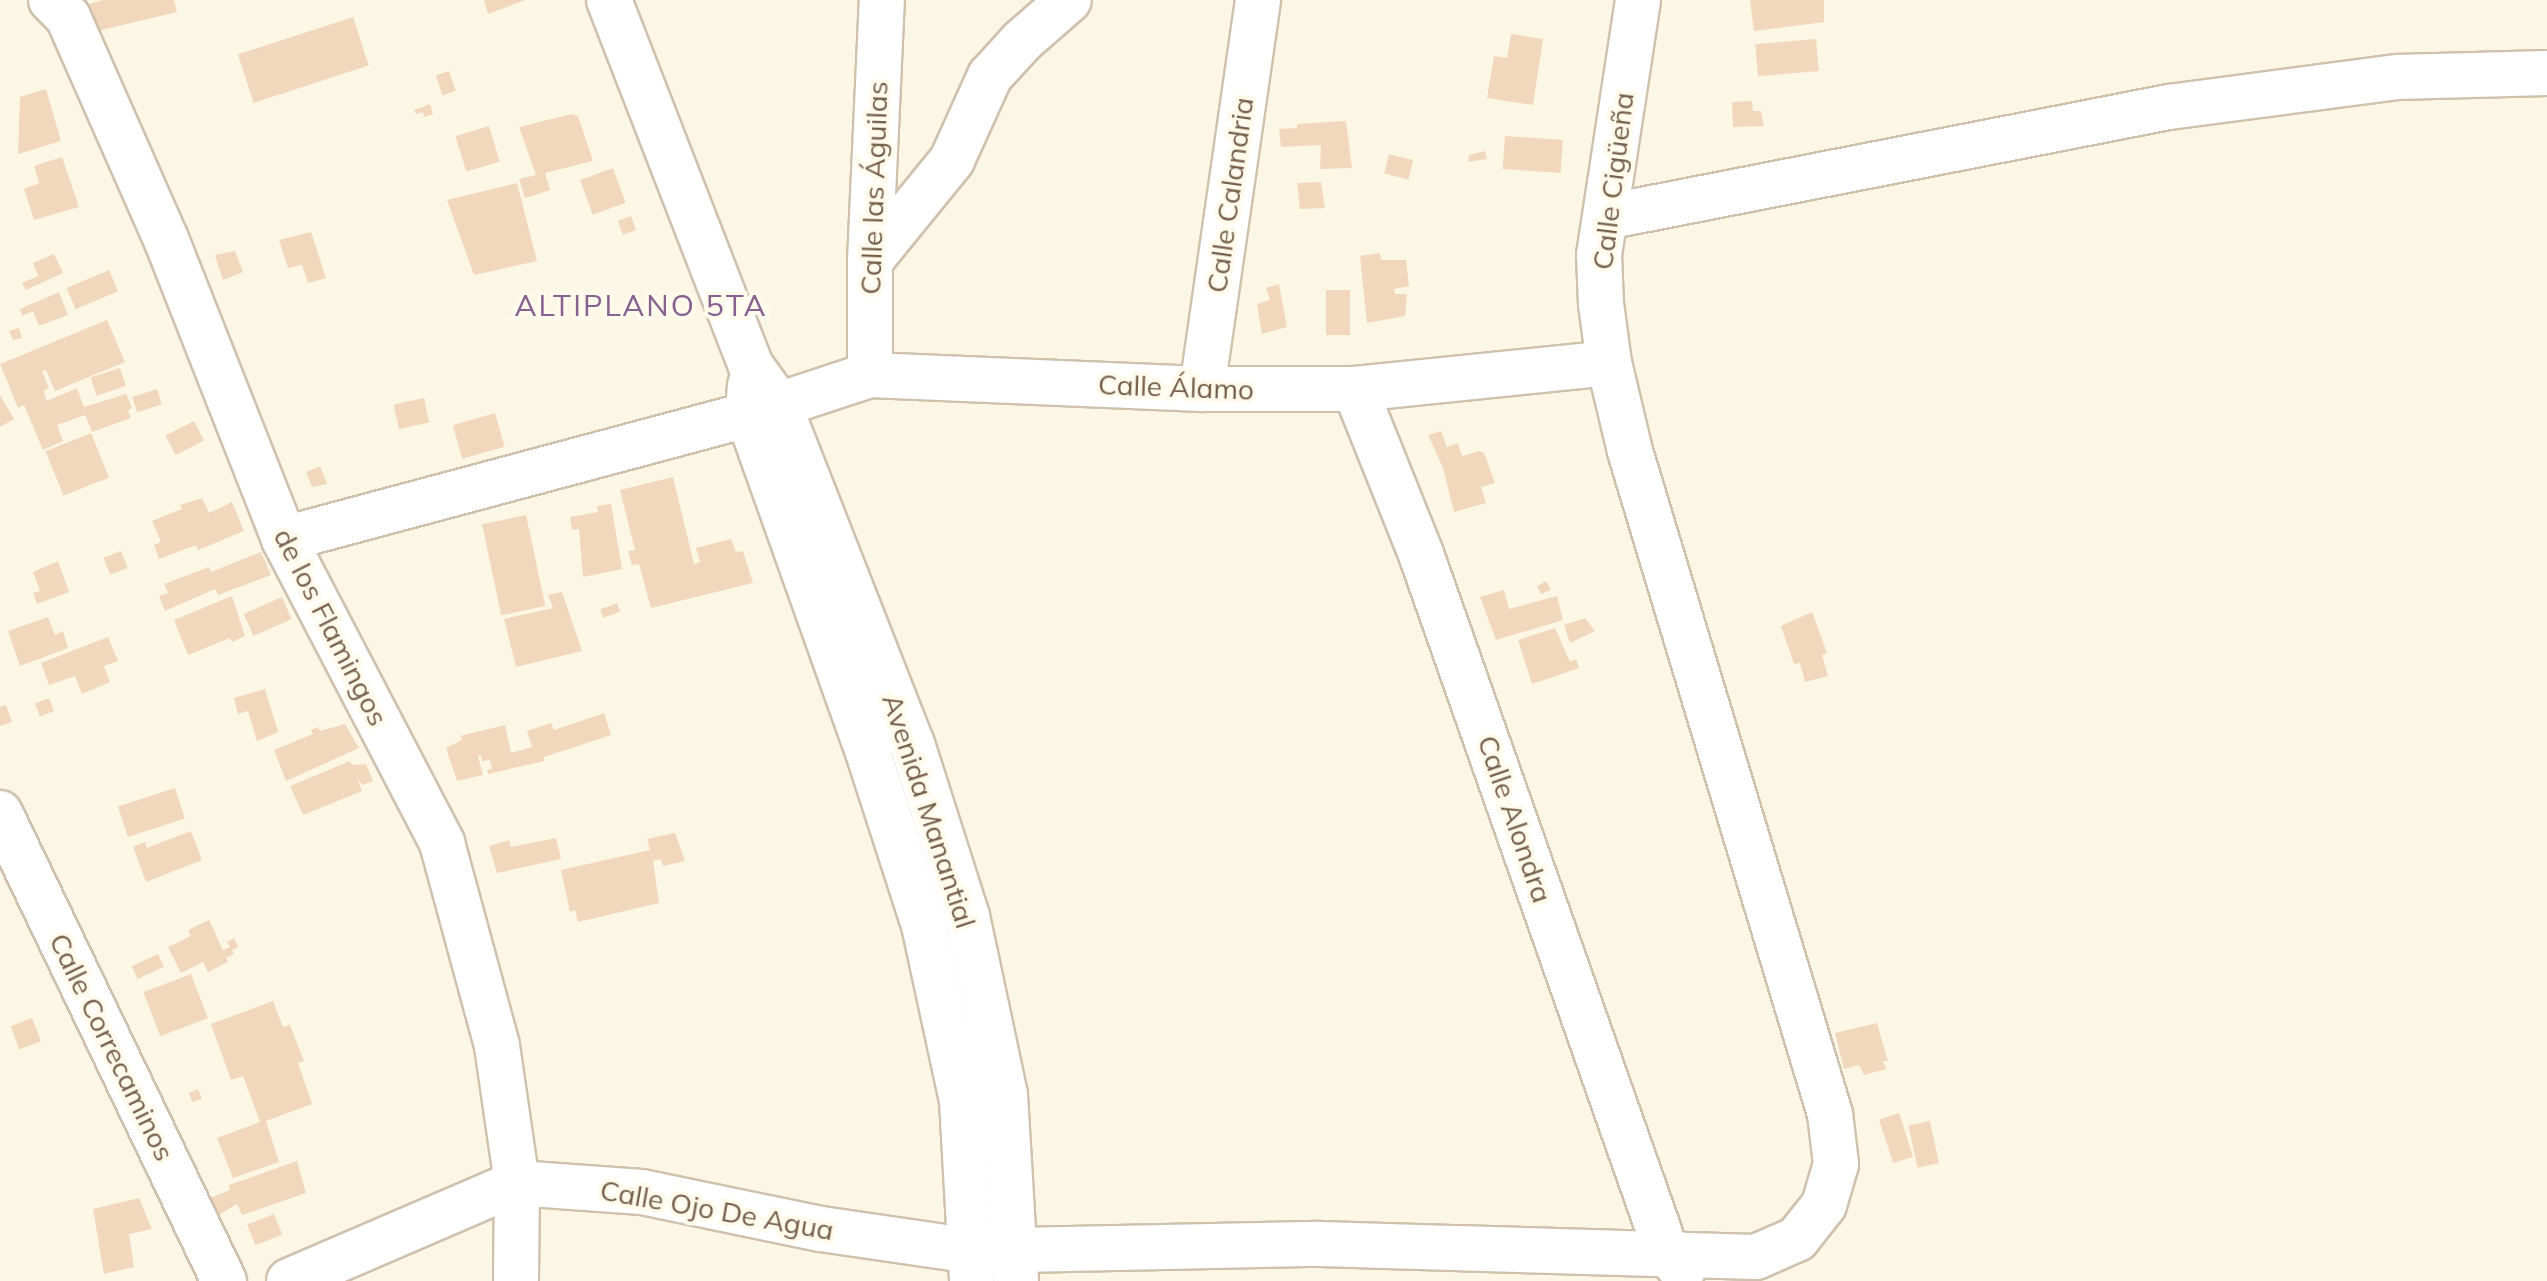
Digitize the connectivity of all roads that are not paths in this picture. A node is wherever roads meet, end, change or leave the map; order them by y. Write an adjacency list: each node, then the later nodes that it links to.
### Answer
1 (51, 0): 15 (street, de los Flamingos)
2 (609, 0): 14 (street, Avenida Manantial)
3 (882, 0): 9 (street, Calle las Águilas)
4 (1069, 0): 9 (street)
5 (1258, 0): 12 (street, Calle Calandria)
6 (1638, 0): 8 (street, Calle Cigüeña)
7 (2547, 73): 8 (street)
8 (1606, 217): 10 (street, Calle Cigüeña)
9 (870, 261): 11 (street, Calle las Águilas)
10 (1609, 363): 13 (street, Calle Álamo); 21 (street, Calle Cigüeña)
11 (870, 375): 12 (street, Calle Álamo); 14 (street, Calle Álamo)
12 (1202, 389): 13 (street, Calle Álamo)
13 (1355, 389): 21 (street, Calle Alondra)
14 (764, 410): 15 (street, Calle Álamo); 18 (street, Avenida Manantial); 19 (street, Avenida Manantial)
15 (284, 539): 17 (street, de los Flamingos)
16 (0, 813): 22 (street, Calle Correcaminos)
17 (517, 1183): 19 (street, Calle Ojo De Agua); 23 (street, Calle Ojo De Agua); 24 (street, de los Flamingos)
18 (1016, 1265): 19 (street, Calle Ojo De Agua); 20 (street, Calle Ojo De Agua)
19 (972, 1266)
20 (1626, 1266): 21 (street, Calle Ojo De Agua)
21 (1678, 1266)
22 (224, 1281)
23 (289, 1281)
24 (516, 1281)

